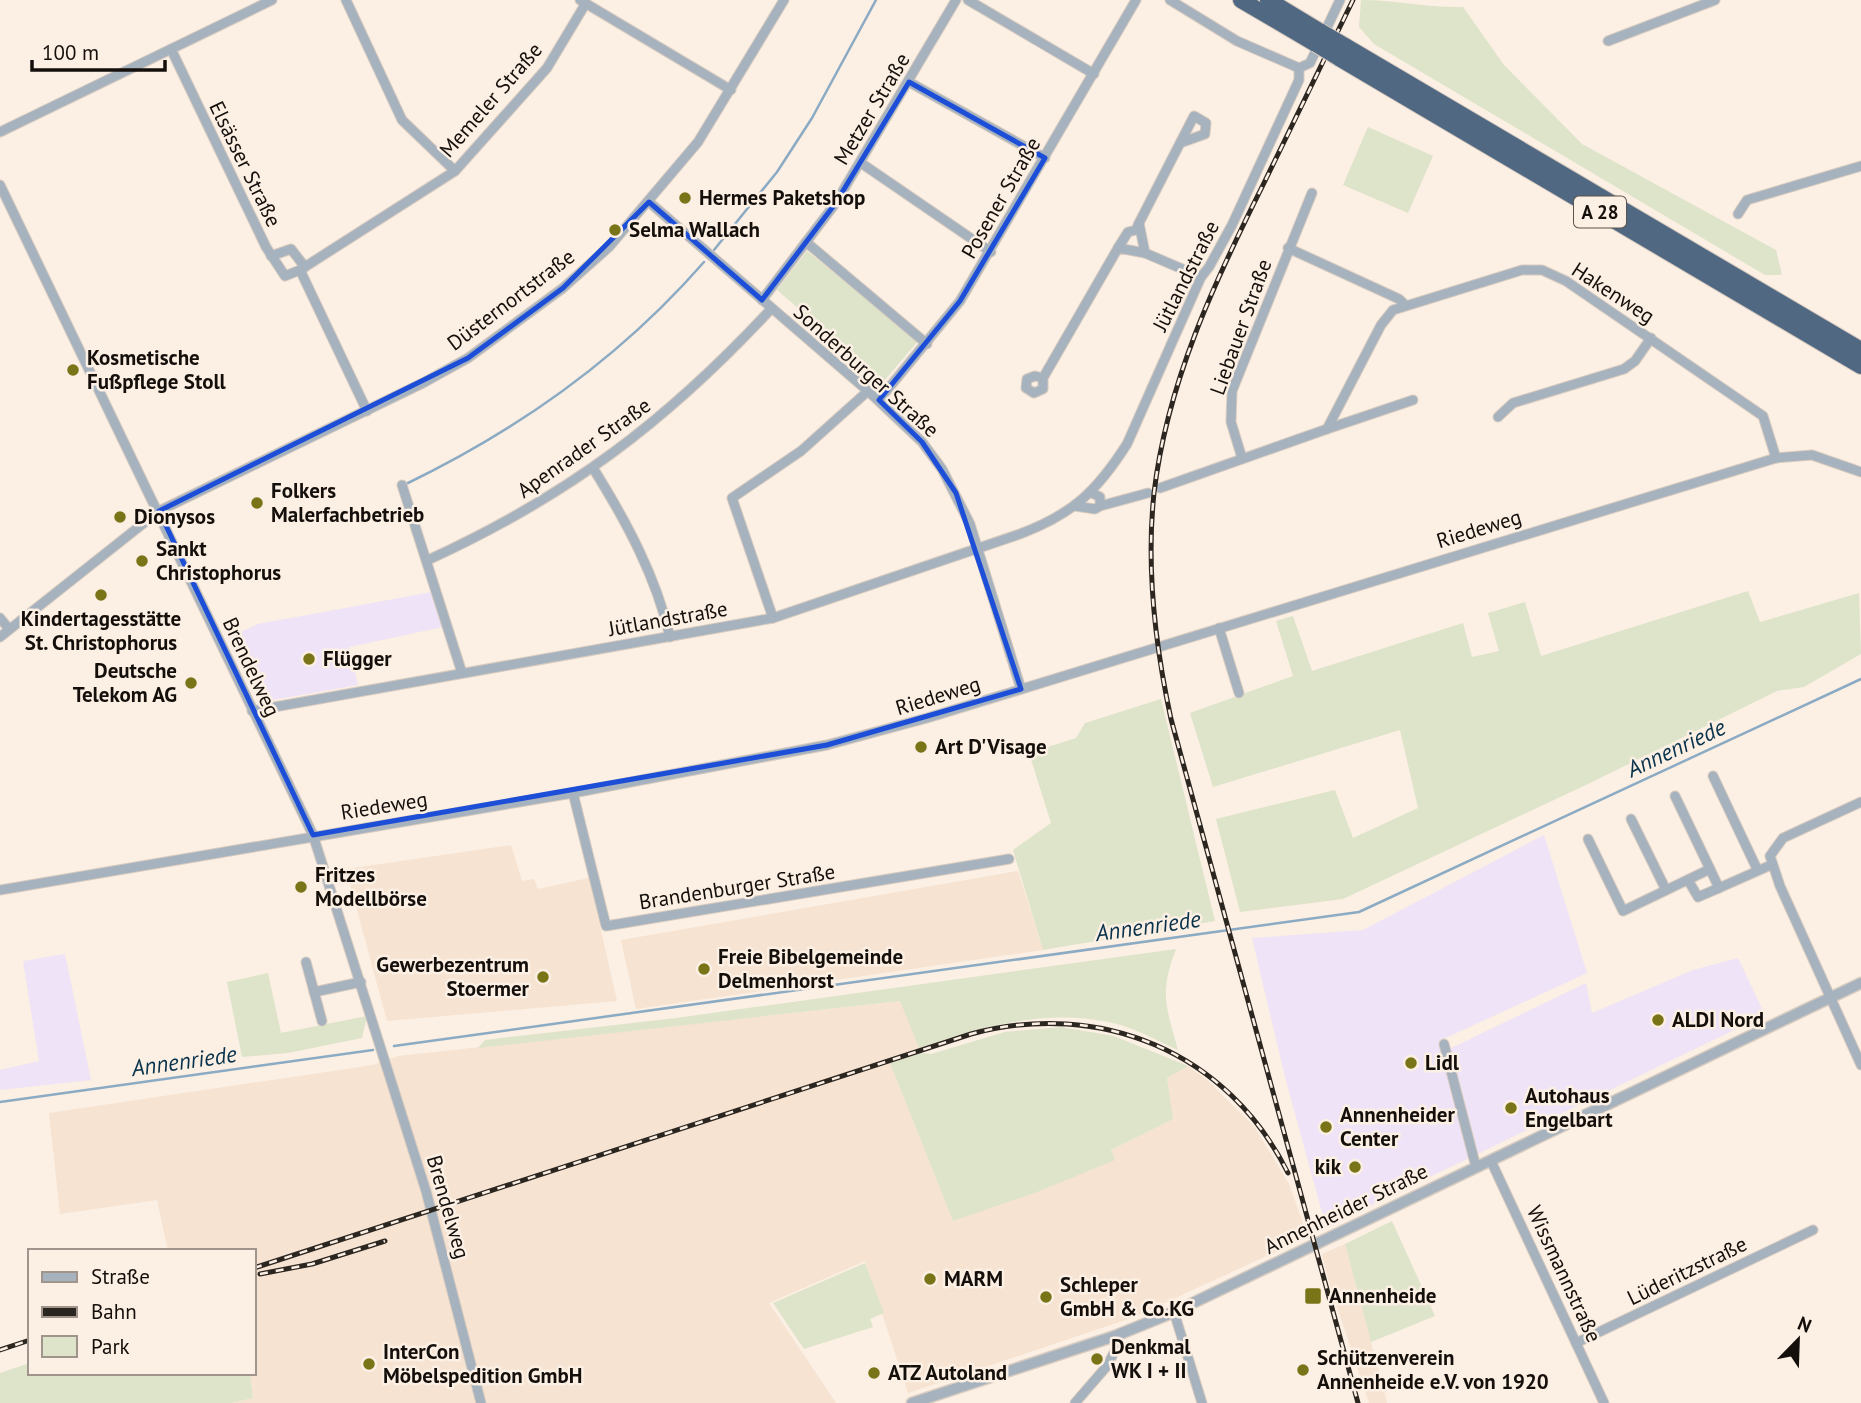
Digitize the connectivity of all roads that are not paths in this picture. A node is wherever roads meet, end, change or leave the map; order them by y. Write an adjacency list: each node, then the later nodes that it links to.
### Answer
1 (272, 0): 15 (street)
2 (346, 0): 26 (street)
3 (783, 0): 20 (street, Düsternortstraße)
4 (956, 0): 19 (street, Metzer Straße)
5 (968, 0): 18 (street)
6 (1136, 0): 18 (street, Posener Straße)
7 (1170, 0): 17 (street)
8 (1241, 0): 13 (highway, A 28)
9 (1268, 0): 13 (highway, A 28)
10 (1340, 0): 17 (street)
11 (1715, 0): 14 (street)
12 (583, 2): 20 (street); 26 (street, Memeler Straße)
13 (1318, 38): 16 (highway, A 28, bridge)
14 (1608, 41)
15 (171, 49): 21 (street); 37 (street, Elsässer Straße)
16 (1342, 52): 45 (highway, A 28); 46 (highway, A 28)
17 (1298, 68): 39 (street, Jütlandstraße)
18 (1094, 74): 23 (street, Posener Straße)
19 (909, 82): 23 (street); 24 (street, Metzer Straße)
20 (731, 90): 29 (street, Düsternortstraße)
21 (0, 132)
22 (1180, 143): 31 (street)
23 (1045, 158): 35 (street, Posener Straße)
24 (861, 163): 32 (street, Metzer Straße); 35 (street)
25 (1861, 166): 30 (street)
26 (455, 171): 38 (street, Memeler Straße)
27 (0, 185): 64 (street, Brendelweg)
28 (1312, 193): 34 (street, Liebauer Straße)
29 (649, 202): 40 (street, Sonderburger Straße); 51 (street, Düsternortstraße)
30 (1738, 214)
31 (1139, 223): 33 (street); 36 (street)
32 (806, 242): 40 (street, Metzer Straße); 44 (street)
33 (1118, 248): 36 (street); 47 (street)
34 (1288, 248): 41 (street, Liebauer Straße); 54 (street, Liebauer Straße)
35 (991, 252): 44 (street, Posener Straße)
36 (1145, 253): 39 (street)
37 (271, 256): 38 (street, Elsässer Straße); 38 (street, Elsässer Straße)
38 (303, 269): 51 (street)
39 (1200, 276): 60 (street, Jütlandstraße)
40 (762, 300): 42 (street, Sonderburger Straße)
41 (1405, 305): 43 (street, Hakenweg); 53 (street, Hakenweg)
42 (771, 309): 48 (street, Sonderburger Straße); 56 (street, Apenrader Straße)
43 (1651, 338): 52 (street); 55 (street, Hakenweg)
44 (927, 344): 50 (street, Posener Straße)
45 (1861, 350)
46 (1861, 366)
47 (1042, 378)
48 (868, 391): 50 (street, Sonderburger Straße); 68 (street)
49 (1413, 400): 53 (street)
50 (879, 401): 65 (street, Sonderburger Straße)
51 (367, 411): 64 (street, Düsternortstraße)
52 (1498, 417)
53 (1327, 429): 54 (street)
54 (1242, 458): 59 (street)
55 (1776, 458): 57 (street, Riedeweg); 69 (street, Riedeweg)
56 (593, 468): 66 (street, Apenrader Straße); 72 (street)
57 (1861, 472)
58 (402, 485): 66 (street)
59 (1160, 488)
60 (1090, 492): 62 (street, Jütlandstraße); 63 (street)
61 (1148, 493): 63 (street)
62 (1074, 506): 63 (street); 65 (street, Jütlandstraße)
63 (1100, 506)
64 (159, 511): 70 (street, Düsternortstraße); 76 (street, Brendelweg)
65 (978, 548): 68 (street, Jütlandstraße); 74 (street, Sonderburger Straße)
66 (428, 560): 73 (street)
67 (0, 618): 70 (street)
68 (773, 618): 72 (street, Jütlandstraße)
69 (1219, 628): 74 (street, Riedeweg); 75 (street)
70 (9, 629): 71 (street, Düsternortstraße)
71 (0, 637)
72 (670, 637): 73 (street, Jütlandstraße)
73 (462, 673): 76 (street, Jütlandstraße)
74 (1021, 689): 78 (street, Riedeweg)
75 (1239, 693)
76 (251, 711): 82 (street, Brendelweg)
77 (1713, 776): 87 (street)
78 (573, 793): 82 (street, Riedeweg); 84 (street, Brandenburger Straße)
79 (1675, 796): 86 (street)
80 (1861, 802): 85 (street)
81 (1631, 819): 91 (street)
82 (313, 835): 90 (street, Riedeweg); 93 (street, Brendelweg)
83 (1588, 839): 91 (street)
84 (1009, 859)
85 (1771, 865): 87 (street); 96 (street)
86 (1710, 869): 88 (street); 89 (street)
87 (1757, 870): 89 (street)
88 (1688, 880): 89 (street); 91 (street)
89 (1719, 888)
90 (0, 890)
91 (1666, 890)
92 (306, 962): 95 (street)
93 (361, 982): 95 (street); 106 (street, Brendelweg)
94 (1861, 983): 96 (street, Annenheider Straße)
95 (314, 992): 97 (street)
96 (1832, 996): 99 (street); 100 (street, Annenheider Straße)
97 (322, 1021)
98 (1444, 1044): 101 (street)
99 (1861, 1065)
100 (1491, 1161): 101 (street, Annenheider Straße); 105 (street, Wissmannstraße)
101 (1476, 1167): 103 (street, Annenheider Straße)
102 (1813, 1230): 105 (street, Lüderitzstraße)
103 (1174, 1312): 104 (street, Annenheider Straße); 109 (street)
104 (1115, 1336): 107 (street, Annenheider Straße); 108 (street)
105 (1576, 1343): 110 (street, Wissmannstraße)
106 (481, 1403)
107 (912, 1403)
108 (1075, 1403)
109 (1202, 1403)
110 (1604, 1403)

